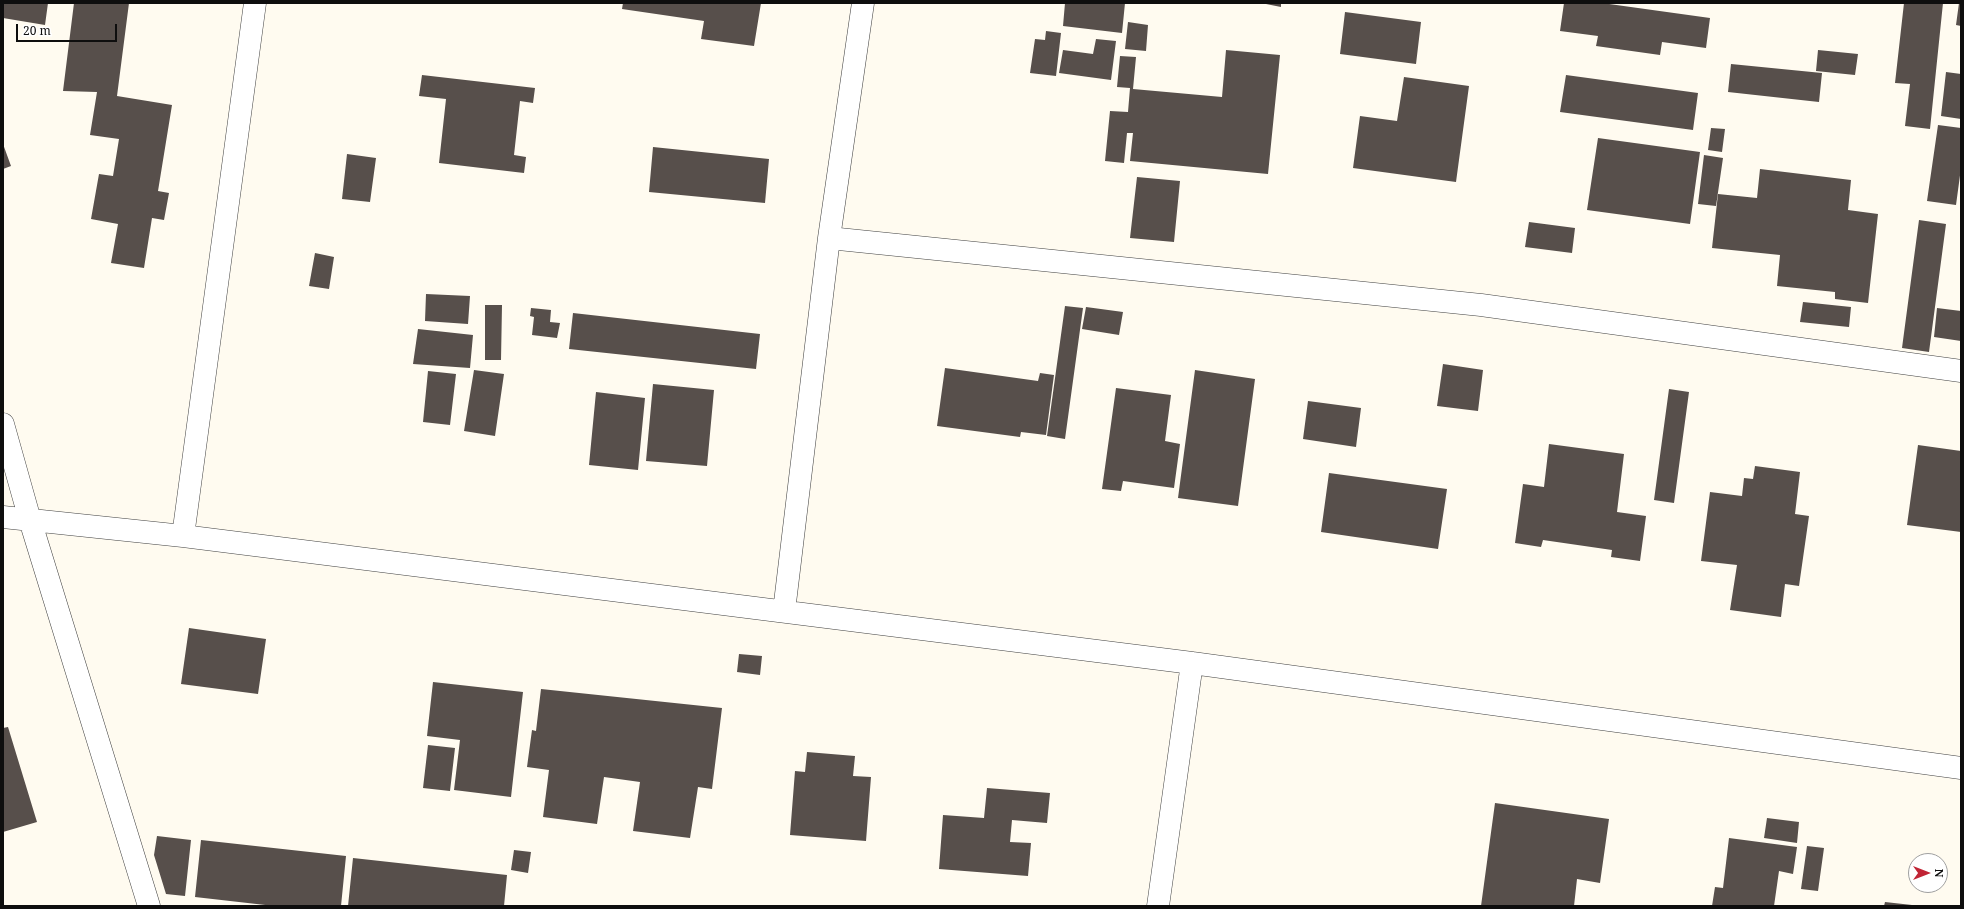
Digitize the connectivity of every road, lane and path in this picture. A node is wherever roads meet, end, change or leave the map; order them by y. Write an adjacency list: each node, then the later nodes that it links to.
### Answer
1 (255, 3): 8 (street)
2 (863, 3): 3 (street)
3 (829, 238): 4 (street); 9 (street)
4 (1961, 371)
5 (3, 424): 7 (street)
6 (3, 517): 7 (street)
7 (30, 520): 8 (street); 12 (street)
8 (183, 536): 9 (street)
9 (784, 611): 10 (street)
10 (1192, 663): 11 (street); 13 (street)
11 (1961, 768)
12 (149, 906)
13 (1158, 906)

